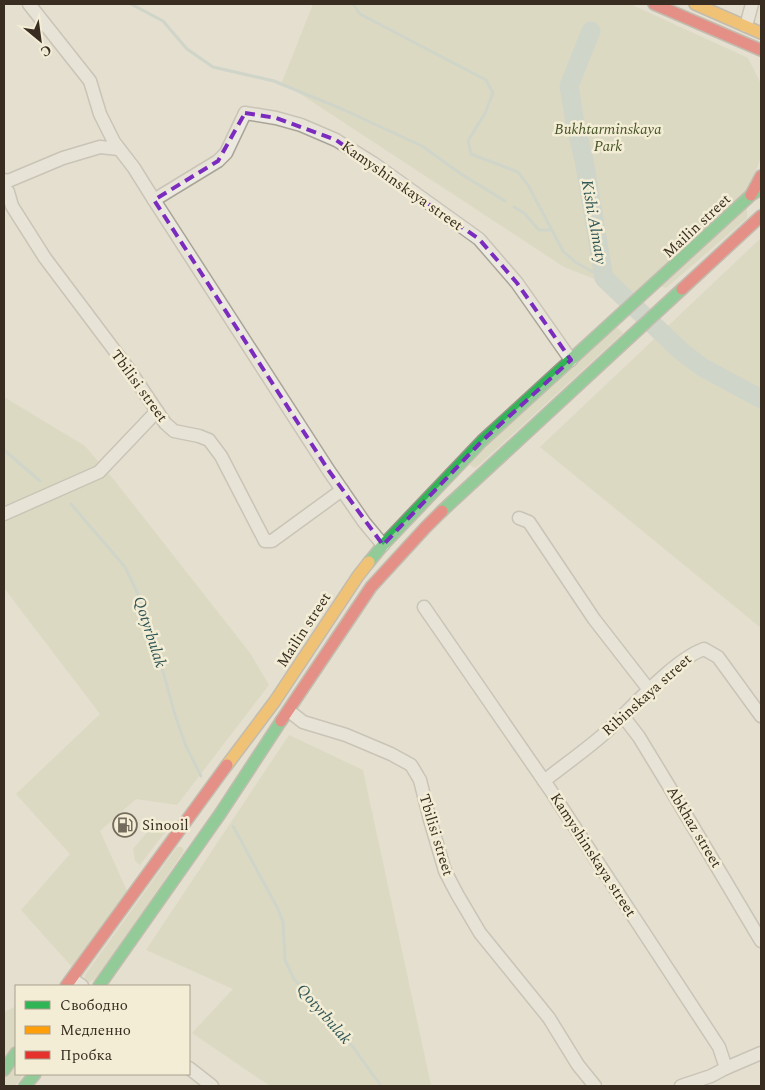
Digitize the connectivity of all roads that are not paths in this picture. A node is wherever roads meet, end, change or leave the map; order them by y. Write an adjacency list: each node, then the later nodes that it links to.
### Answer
1 (29, 4): 8 (street)
2 (654, 4): 7 (main road)
3 (695, 4): 5 (main road)
4 (752, 4): 5 (street)
5 (746, 26): 6 (main road)
6 (761, 33)
7 (759, 54)
8 (119, 148): 10 (street); 13 (street)
9 (761, 176): 12 (main road, Mailin street)
10 (4, 180)
11 (4, 187): 16 (street, Tbilisi street)
12 (756, 192): 15 (main road, Mailin street)
13 (154, 200): 15 (street, Kamyshinskaya street); 17 (street)
14 (761, 216): 23 (main road, Mailin street)
15 (572, 360): 20 (main road, Mailin street)
16 (157, 411): 17 (street, Tbilisi street); 18 (street)
17 (342, 490): 20 (street)
18 (4, 514)
19 (519, 518): 22 (street)
20 (382, 545): 27 (main road, Mailin street)
21 (424, 607): 26 (street, Kamyshinskaya street)
22 (650, 691): 24 (street, Ribinskaya street); 25 (street, Ribinskaya street)
23 (289, 711): 28 (main road, Mailin street); 40 (street, Tbilisi street)
24 (623, 716): 26 (street, Ribinskaya street); 29 (street, Abkhaz street)
25 (761, 716)
26 (544, 781): 34 (street, Kamyshinskaya street)
27 (169, 841): 28 (main road); 30 (main road, Mailin street)
28 (194, 852): 31 (main road, Mailin street)
29 (761, 941)
30 (69, 982)
31 (100, 985)
32 (761, 1053): 34 (street)
33 (15, 1055): 36 (main road)
34 (726, 1068): 41 (street)
35 (190, 1069): 39 (street)
36 (4, 1070)
37 (33, 1075): 38 (main road)
38 (25, 1086)
39 (212, 1086)
40 (595, 1086)
41 (681, 1086)

